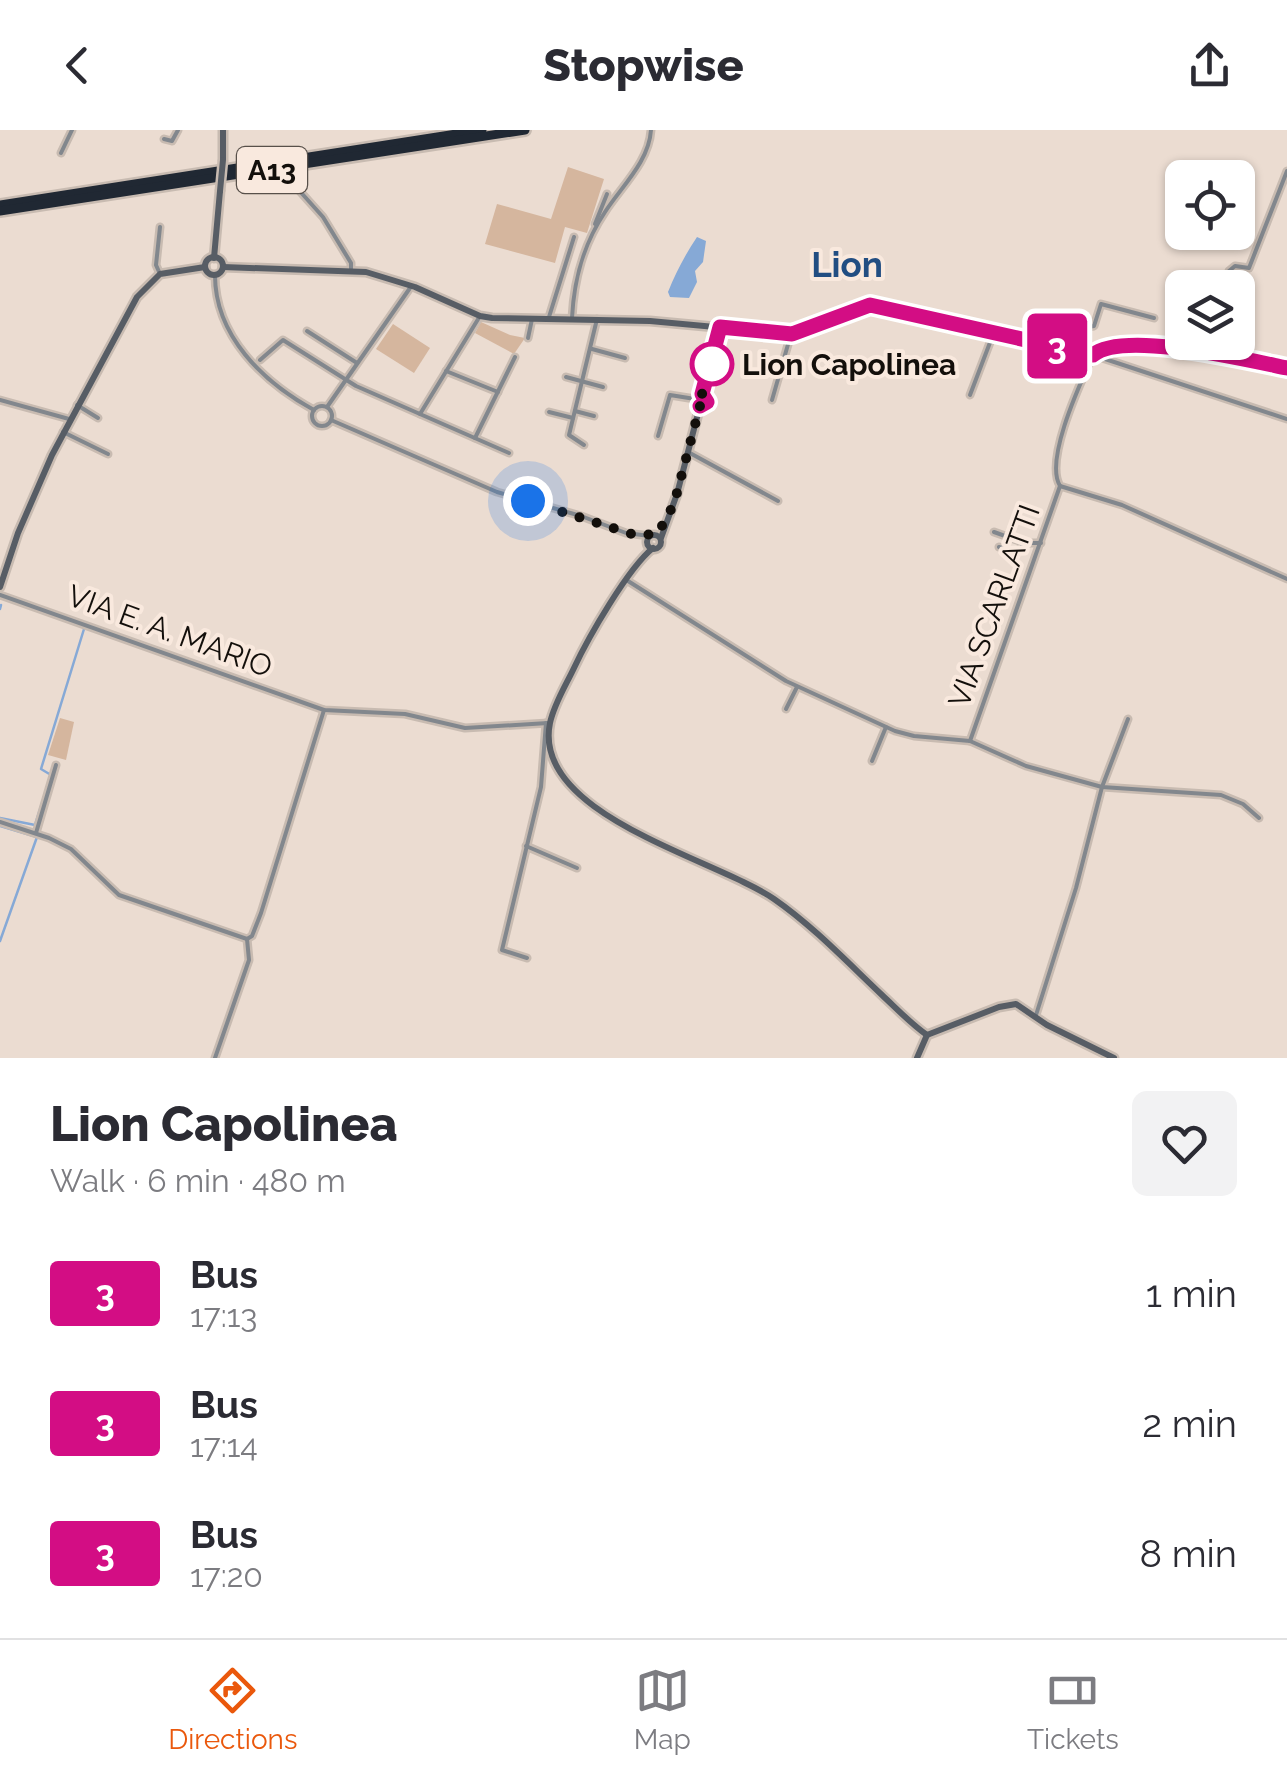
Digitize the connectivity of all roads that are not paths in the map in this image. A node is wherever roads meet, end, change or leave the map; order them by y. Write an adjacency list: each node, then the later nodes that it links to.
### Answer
1 (72, 130): 8 (street)
2 (178, 130): 7 (street)
3 (223, 130): 16 (street, bridge)
4 (482, 130): 12 (highway, A13)
5 (525, 130): 12 (highway, A13)
6 (652, 130): 14 (street)
7 (164, 140)
8 (61, 153)
9 (1287, 172): 20 (street)
10 (288, 178): 19 (street)
11 (607, 194): 14 (street)
12 (0, 208)
13 (160, 227): 21 (street)
14 (592, 233): 27 (street)
15 (574, 238): 26 (street)
16 (214, 258): 17 (street); 18 (street)
17 (223, 266): 19 (street); 22 (street)
18 (205, 267): 21 (street); 22 (street)
19 (351, 270): 23 (street)
20 (1229, 270)
21 (160, 274): 55 (street)
22 (215, 275): 57 (street)
23 (407, 287): 24 (street); 43 (street)
24 (480, 316): 25 (street); 45 (street)
25 (532, 316): 26 (street); 34 (street)
26 (549, 317): 27 (street)
27 (572, 318): 29 (street)
28 (1154, 318): 37 (street)
29 (597, 319): 30 (street); 36 (street)
30 (720, 327): 33 (street); 53 (street)
31 (307, 331): 43 (street)
32 (994, 332): 33 (street); 37 (street); 51 (street)
33 (792, 334): 54 (street)
34 (528, 338)
35 (1165, 348): 38 (street)
36 (592, 349): 40 (street); 48 (street)
37 (1075, 350): 38 (street)
38 (1093, 355): 65 (street); 74 (street, VIA SCARLATTI)
39 (515, 356): 50 (street)
40 (625, 358)
41 (260, 360): 47 (street)
42 (1242, 360): 44 (street)
43 (357, 363): 47 (street)
44 (1287, 368)
45 (446, 371): 50 (street); 60 (street)
46 (566, 377): 48 (street)
47 (346, 380): 56 (street); 60 (street)
48 (583, 382): 49 (street); 58 (street)
49 (603, 386)
50 (499, 392): 69 (street)
51 (970, 395)
52 (0, 400): 64 (street)
53 (699, 400): 68 (street); 71 (street)
54 (772, 400)
55 (77, 405): 62 (street); 64 (street)
56 (328, 407): 57 (street); 66 (street)
57 (314, 410): 66 (street)
58 (575, 411): 61 (street); 63 (street)
59 (549, 412): 63 (street)
60 (420, 414): 69 (street)
61 (594, 416)
62 (98, 418)
63 (573, 418): 70 (street)
64 (69, 419): 67 (street)
65 (1287, 419)
66 (332, 420): 77 (street)
67 (63, 432): 73 (street); 83 (street)
68 (658, 436)
69 (475, 438): 72 (street)
70 (584, 445)
71 (688, 452): 75 (street); 77 (street)
72 (509, 453)
73 (108, 454)
74 (1060, 486): 78 (street, VIA SCARLATTI); 81 (street)
75 (778, 501)
76 (994, 532): 79 (street)
77 (652, 541): 82 (street)
78 (1040, 543): 79 (street); 91 (street, VIA SCARLATTI)
79 (1024, 544): 80 (street)
80 (998, 547)
81 (1287, 579)
82 (628, 581): 84 (street); 88 (street)
83 (0, 591): 86 (street, VIA E. A. MARIO)
84 (798, 687): 85 (street); 89 (street)
85 (786, 709)
86 (324, 710): 88 (street, VIA E. A. MARIO); 100 (street)
87 (1128, 718): 94 (street)
88 (548, 723): 90 (street)
89 (886, 727): 91 (street); 92 (street)
90 (546, 739): 98 (street); 103 (street)
91 (970, 741): 94 (street)
92 (872, 761)
93 (56, 766): 97 (street)
94 (1102, 787): 95 (street); 102 (street)
95 (1259, 818)
96 (0, 822): 97 (street)
97 (36, 833): 100 (street)
98 (526, 846): 99 (street); 101 (street)
99 (577, 868)
100 (247, 939): 104 (street)
101 (528, 958)
102 (1036, 1015): 103 (street); 106 (street)
103 (927, 1035): 105 (street)
104 (214, 1058)
105 (917, 1058)
106 (1114, 1058)

